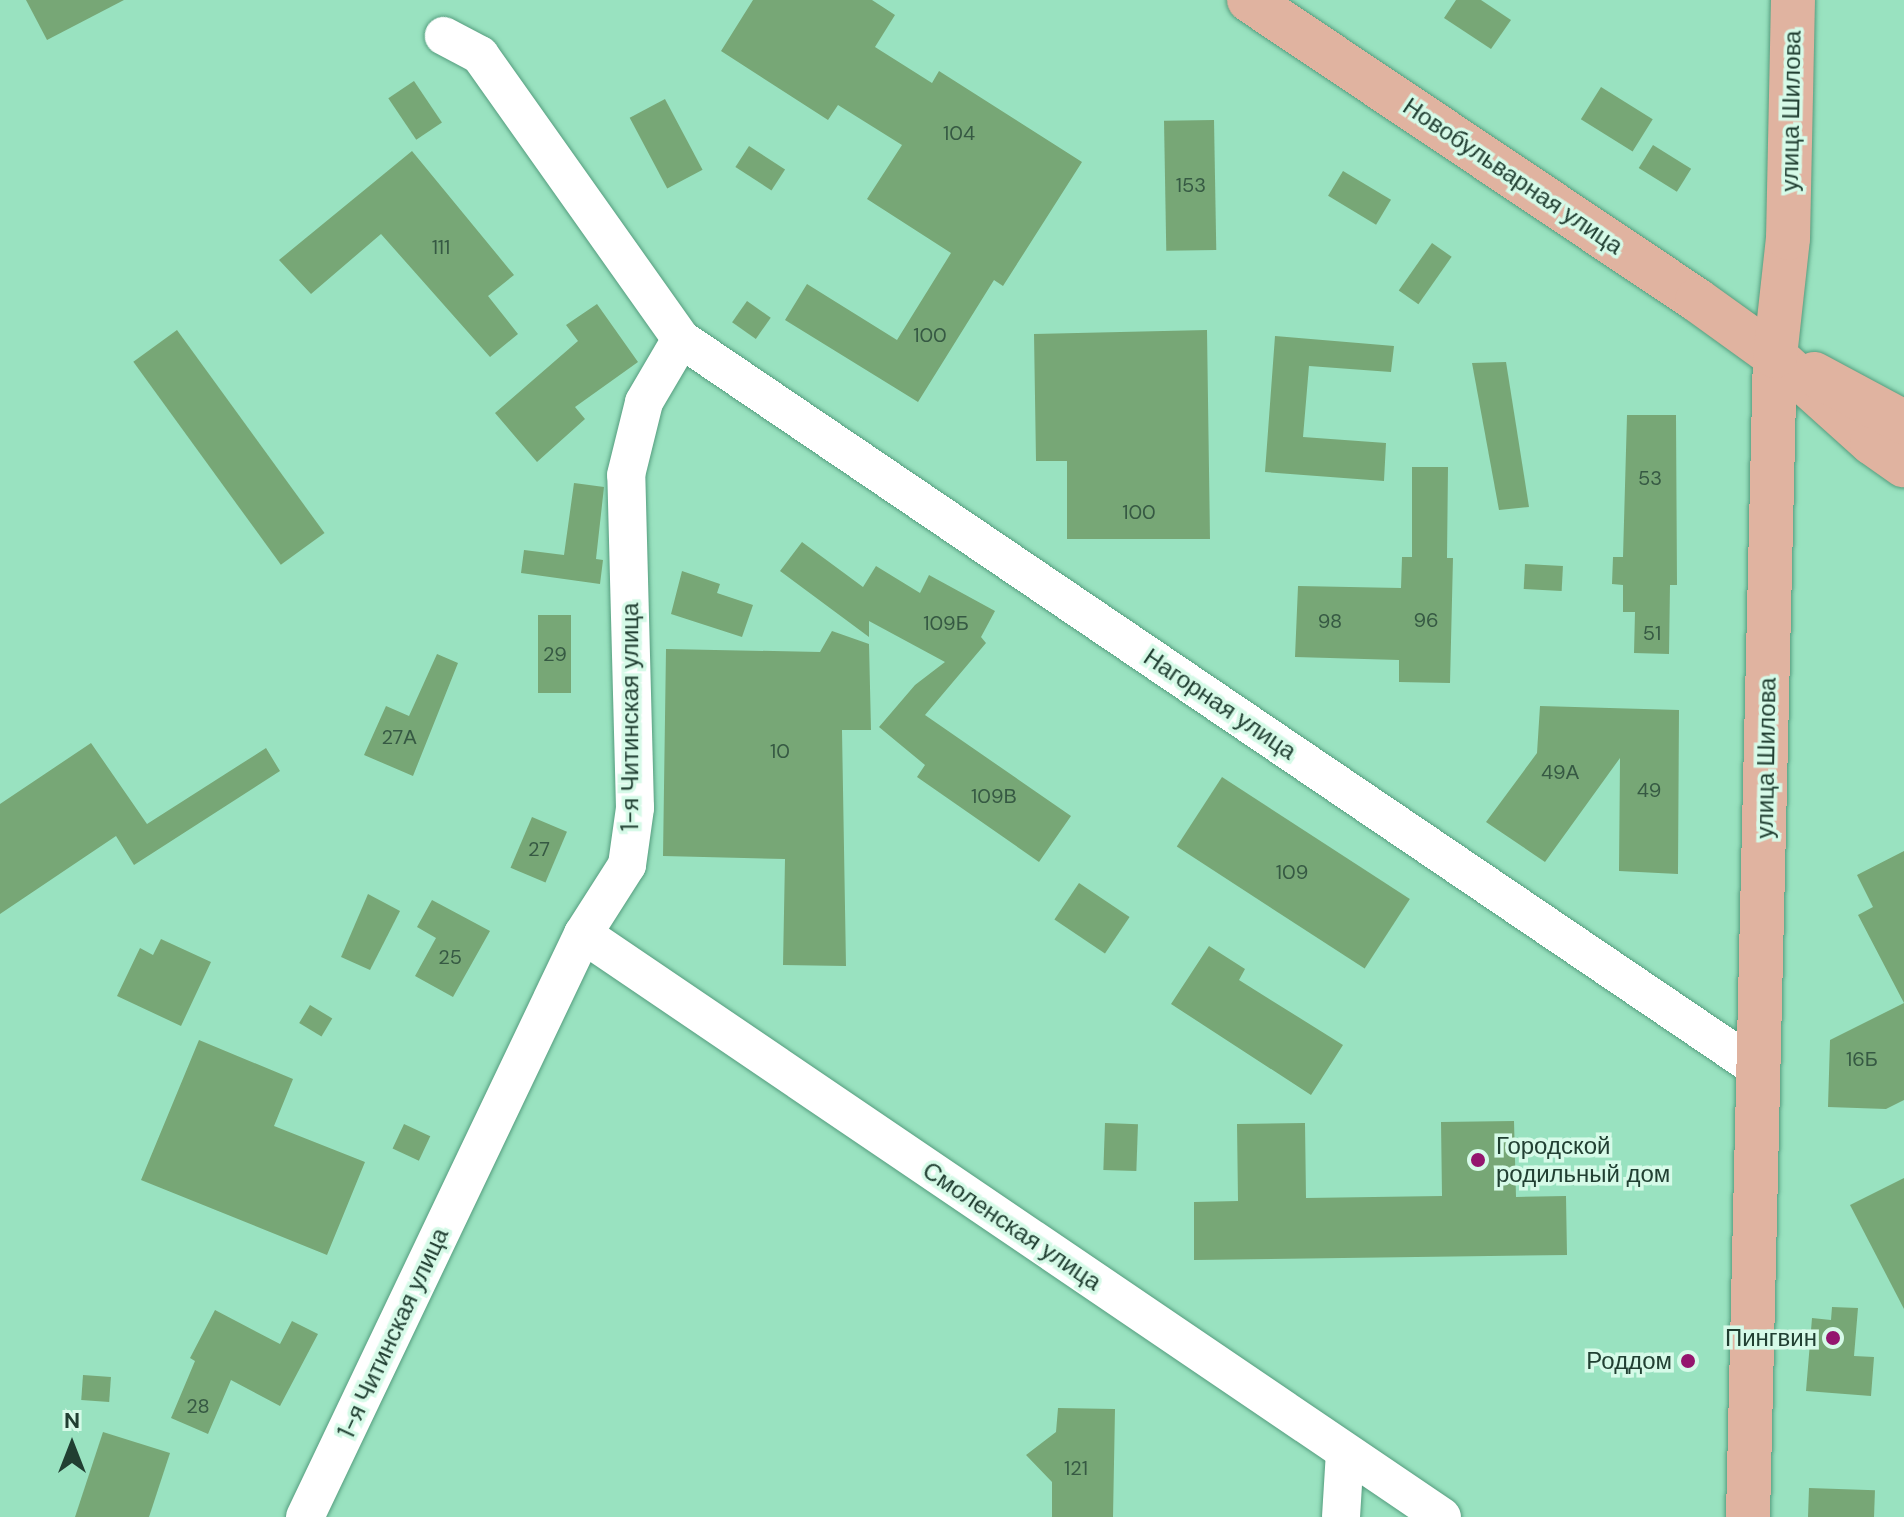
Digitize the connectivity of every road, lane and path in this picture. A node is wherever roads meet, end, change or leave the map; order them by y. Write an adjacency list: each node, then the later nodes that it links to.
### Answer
1 (1249, 0): 5 (main road, Новобульварная улица)
2 (1793, 0): 5 (main road, улица Шилова)
3 (444, 36): 4 (street)
4 (681, 339): 8 (street, 1-я Читинская улица); 9 (street, Нагорная улица)
5 (1775, 356): 6 (main road, Новобульварная улица); 7 (main road, Новобульварная улица); 9 (main road, улица Шилова)
6 (1904, 422)
7 (1904, 465)
8 (583, 934): 10 (street, Смоленская улица); 11 (street, 1-я Читинская улица)
9 (1758, 1069): 14 (main road, улица Шилова)
10 (1345, 1452): 12 (street); 13 (street, Смоленская улица)
11 (305, 1517)
12 (1341, 1517)
13 (1442, 1517)
14 (1748, 1517)

